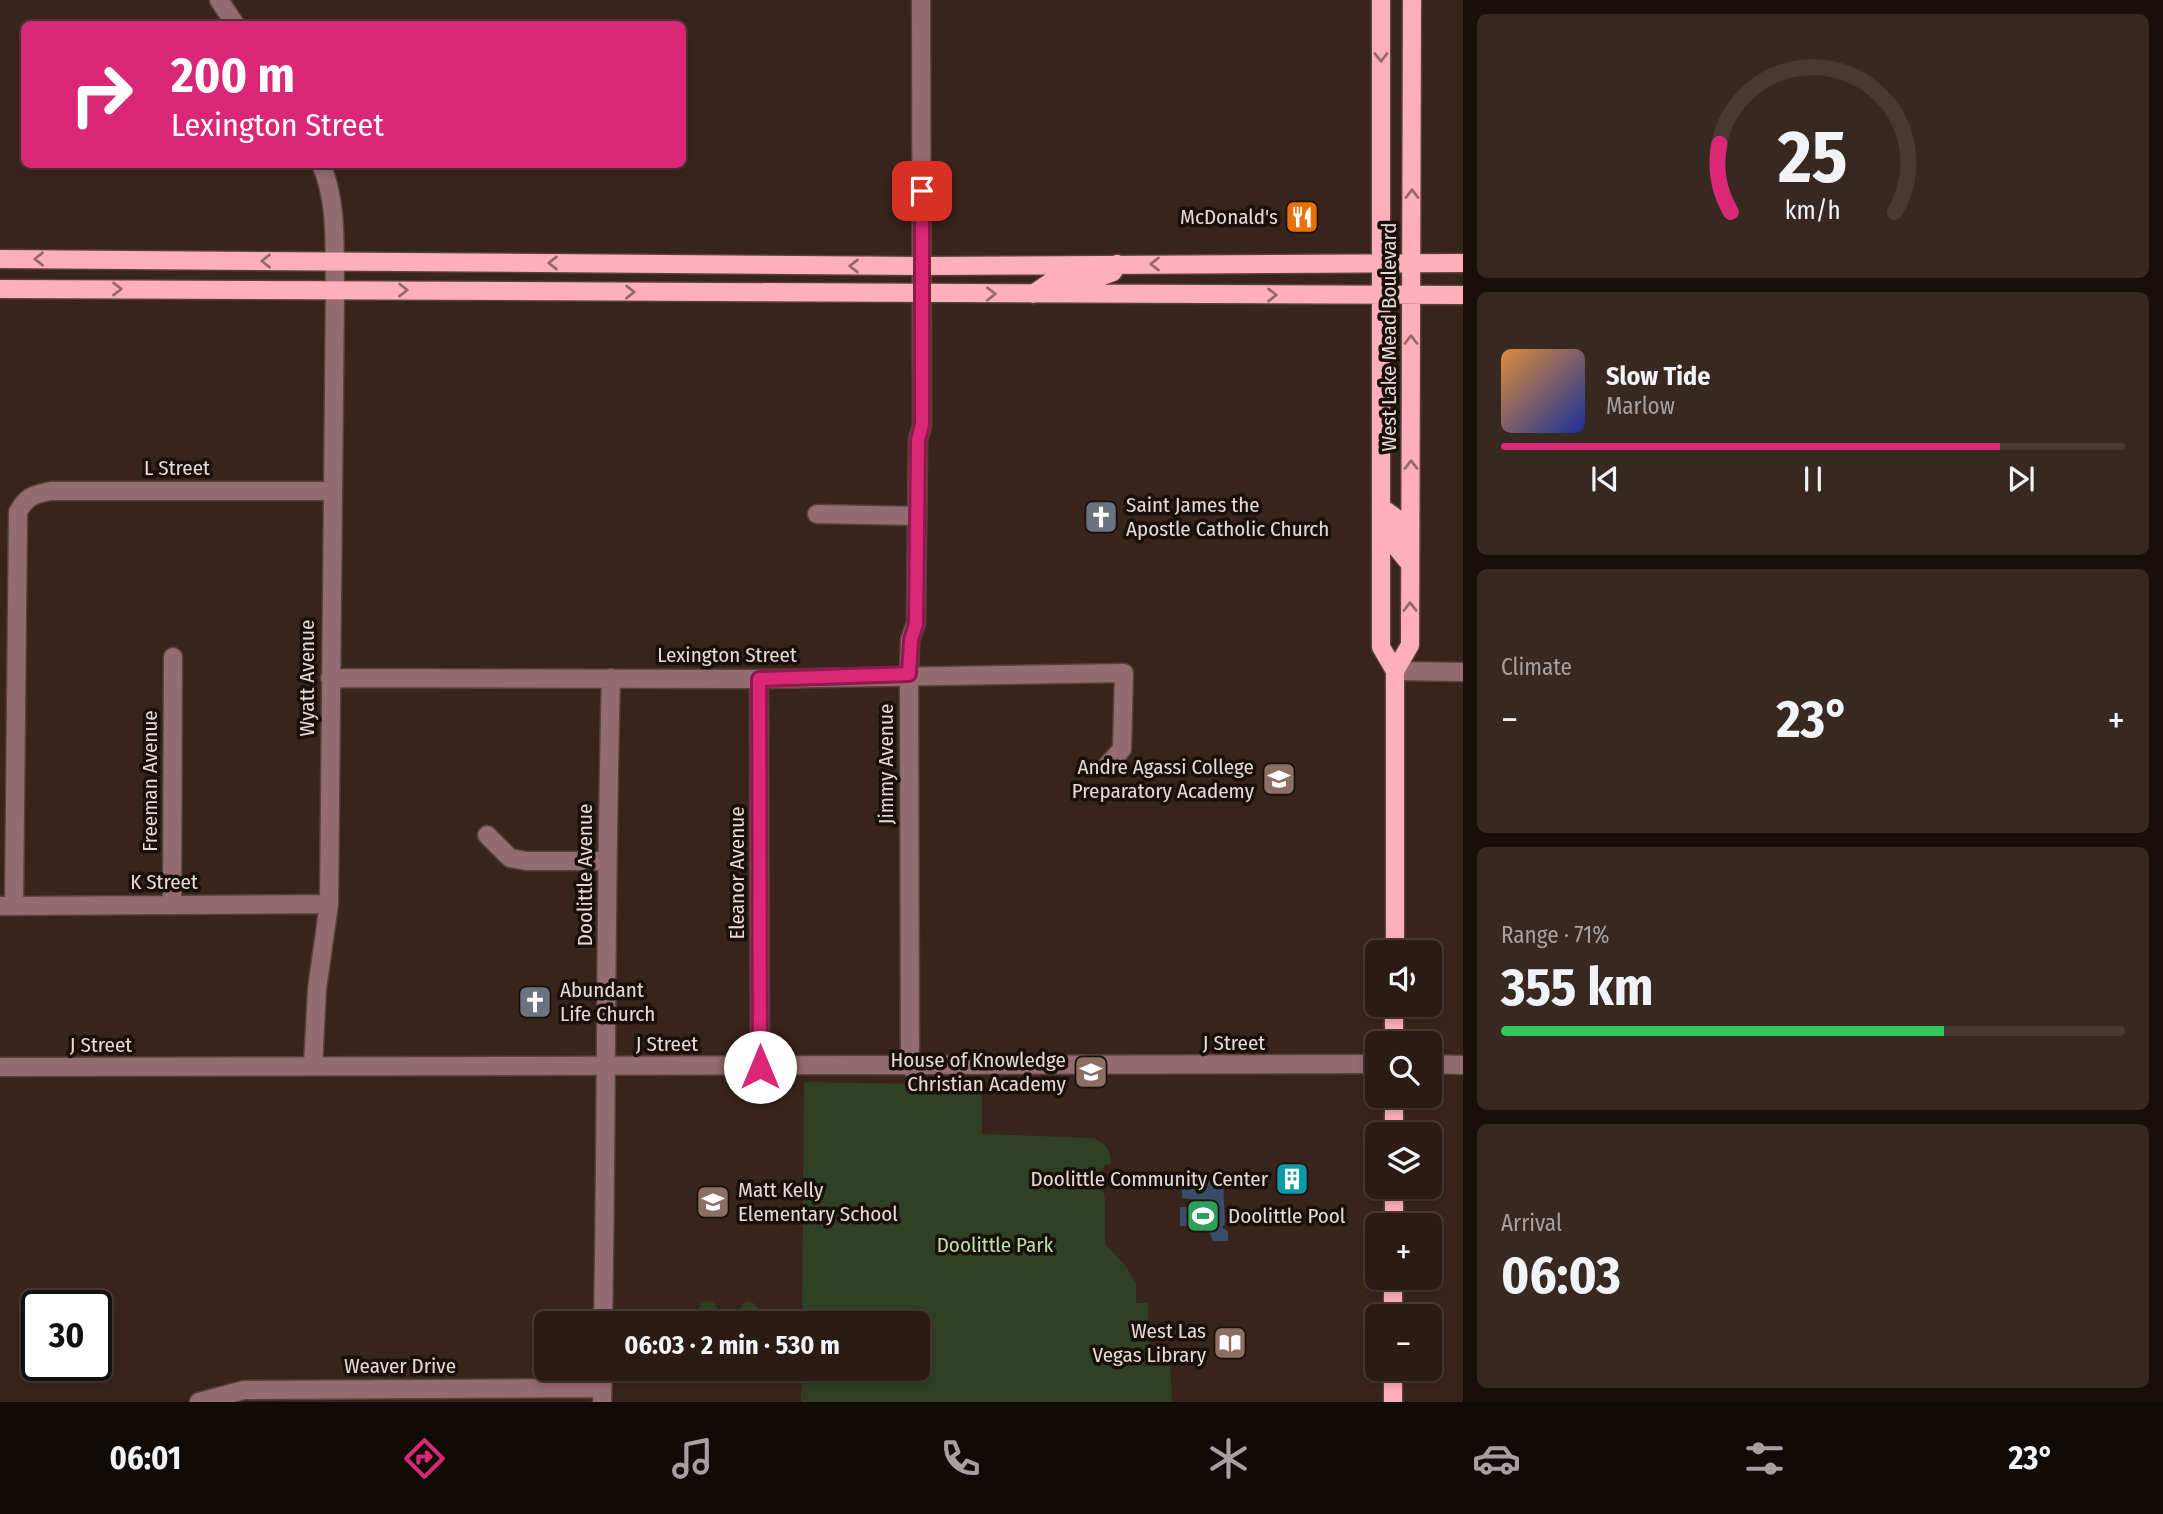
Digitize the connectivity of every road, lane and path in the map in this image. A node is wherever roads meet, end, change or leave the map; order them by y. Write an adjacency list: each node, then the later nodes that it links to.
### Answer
1 (219, 0): 5 (street)
2 (921, 0): 13 (street, Jimmy Avenue)
3 (1381, 0): 9 (main road, West Lake Mead Boulevard, one-way to 9)
4 (1412, 0): 10 (main road, West Lake Mead Boulevard, one-way to 4)
5 (233, 21)
6 (322, 168): 8 (street, Wyatt Avenue)
7 (0, 258): 8 (main road, one-way to 7)
8 (334, 261): 13 (main road, one-way to 8); 15 (street, Wyatt Avenue)
9 (1382, 262): 10 (main road); 12 (main road, one-way to 12); 18 (main road, West Lake Mead Boulevard)
10 (1412, 262): 11 (main road); 19 (main road, West Lake Mead Boulevard)
11 (1463, 262)
12 (1117, 264): 13 (main road); 17 (main road)
13 (922, 266): 16 (street, Jimmy Avenue)
14 (0, 289): 15 (main road, one-way to 15)
15 (335, 290): 16 (main road, one-way to 16); 21 (street, Wyatt Avenue)
16 (922, 293): 17 (main road, one-way to 17); 24 (street, Jimmy Avenue)
17 (1033, 294): 18 (main road, one-way to 18)
18 (1382, 295): 19 (main road); 22 (main road, West Lake Mead Boulevard)
19 (1411, 295): 20 (main road); 25 (main road, West Lake Mead Boulevard, one-way to 19)
20 (1463, 295)
21 (332, 491): 30 (street, Wyatt Avenue); 38 (street, L Street)
22 (1381, 507): 25 (main road); 27 (main road, West Lake Mead Boulevard)
23 (817, 514): 24 (street)
24 (917, 516): 29 (street, Jimmy Avenue)
25 (1410, 564): 27 (main road, West Lake Mead Boulevard, one-way to 25)
26 (173, 657): 37 (street, Freeman Avenue)
27 (1395, 671): 28 (street); 39 (main road, West Lake Mead Boulevard)
28 (1463, 672)
29 (909, 674): 32 (street, Lexington Street); 33 (street, Lexington Street); 46 (street, Jimmy Avenue)
30 (330, 678): 31 (street, Lexington Street); 36 (street, Wyatt Avenue)
31 (611, 678): 32 (street, Lexington Street); 35 (street, Doolittle Avenue)
32 (759, 679): 45 (street, Eleanor Avenue)
33 (1105, 768)
34 (487, 835): 35 (street)
35 (606, 861): 47 (street, Doolittle Avenue)
36 (328, 904): 37 (street, K Street); 43 (street, Wyatt Avenue)
37 (172, 905): 38 (street, K Street)
38 (7, 906)
39 (1395, 940)
40 (1442, 1064): 42 (street)
41 (1365, 1065): 46 (street, J Street)
42 (1463, 1065)
43 (313, 1066): 44 (street, J Street); 47 (street, J Street)
44 (0, 1067)
45 (760, 1067): 46 (street, J Street); 47 (street, J Street)
46 (910, 1067)
47 (608, 1068): 48 (street, Doolittle Avenue)
48 (603, 1311)
49 (1393, 1381): 53 (main road)
50 (466, 1395): 51 (street, Weaver Drive); 52 (street, Weaver Drive)
51 (602, 1395)
52 (199, 1402)
53 (1393, 1402)

